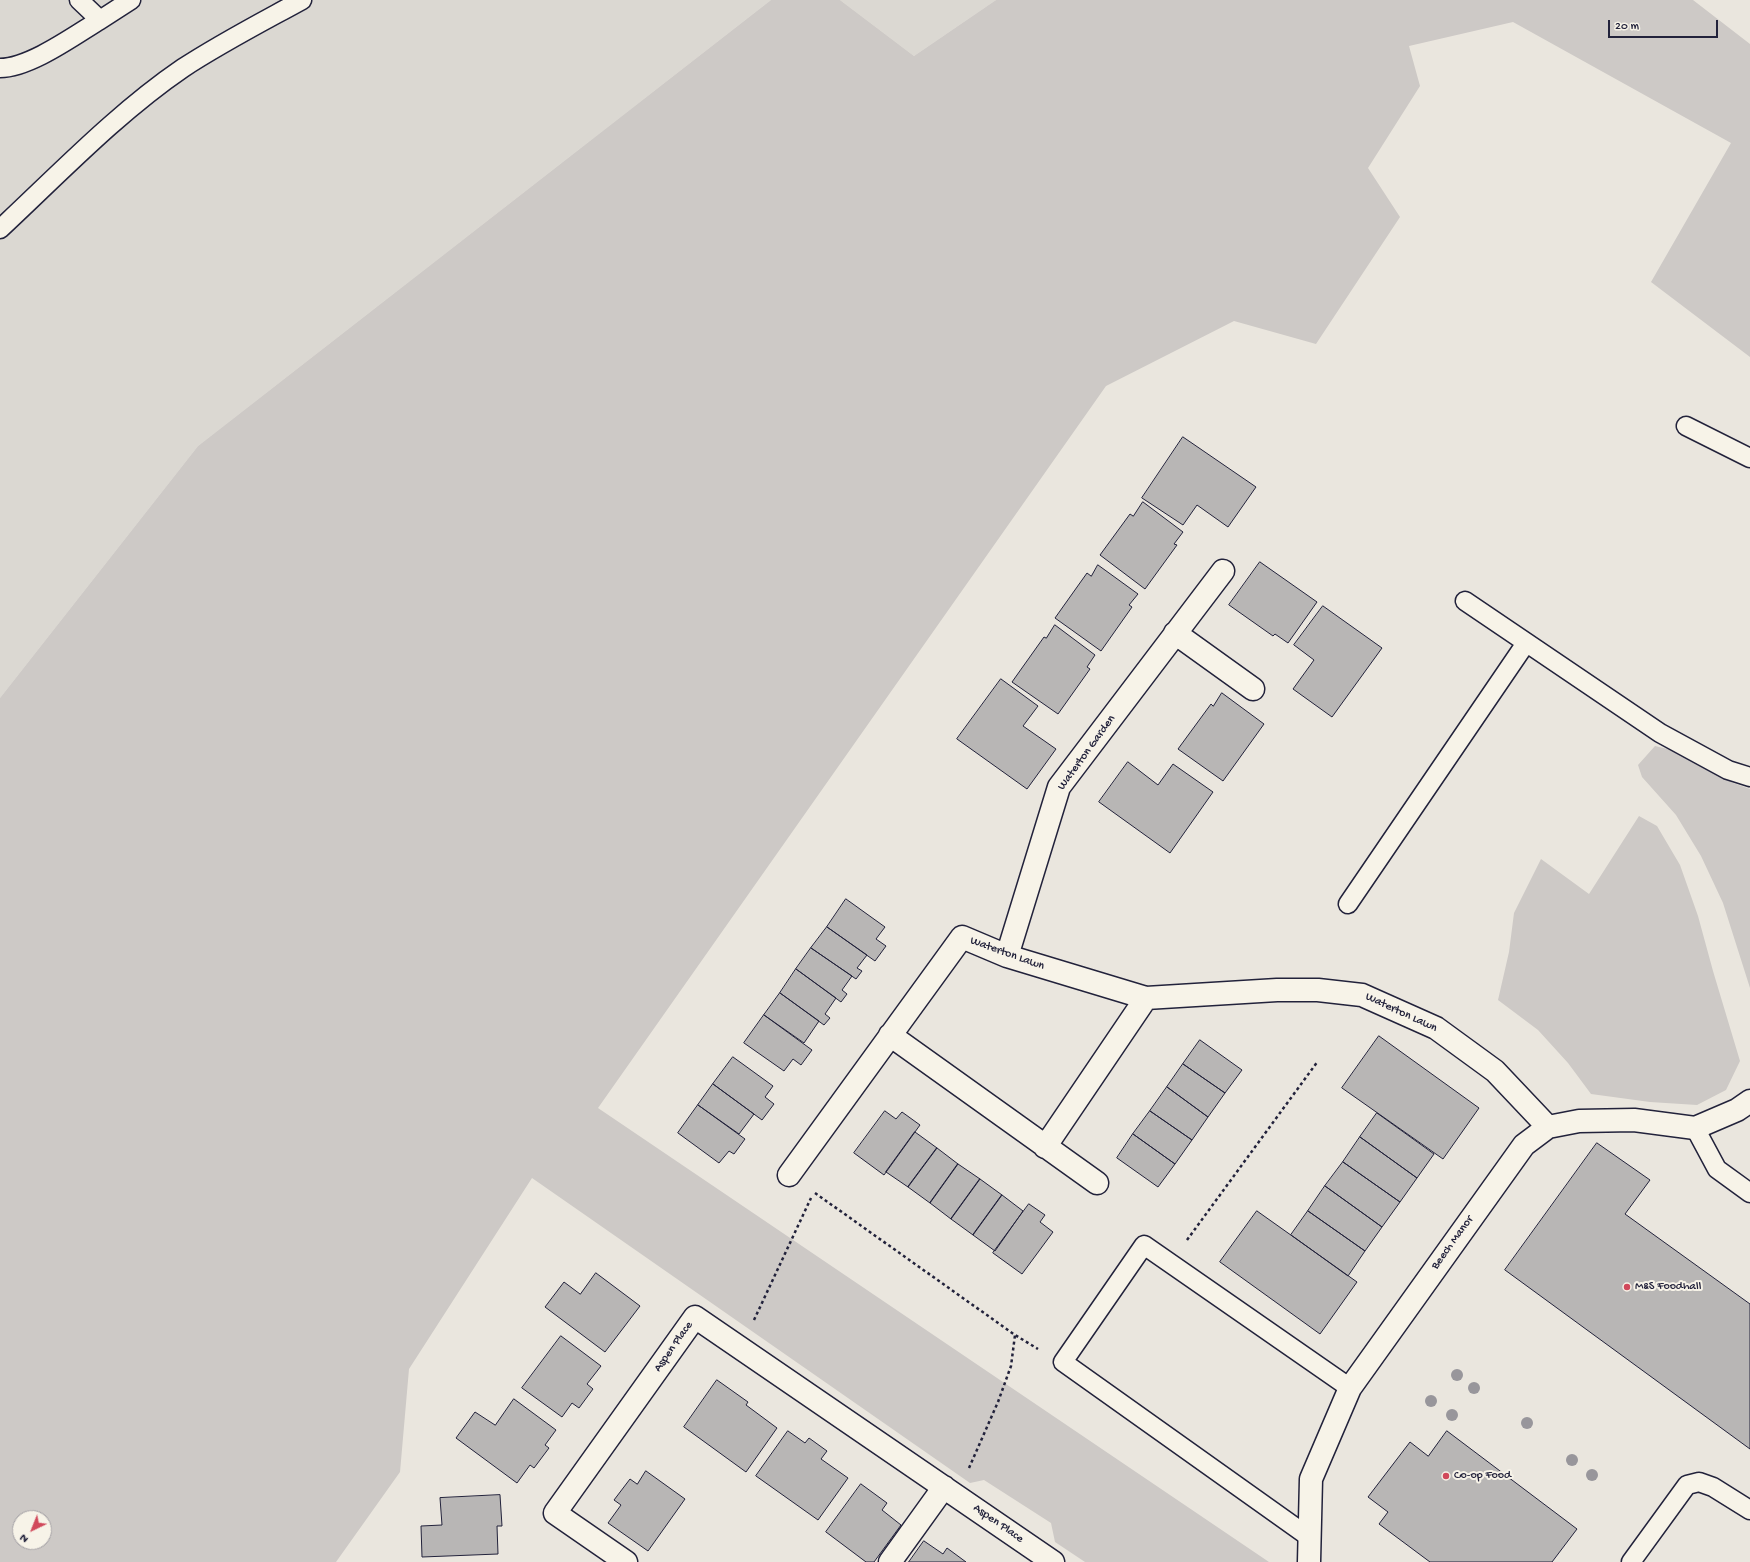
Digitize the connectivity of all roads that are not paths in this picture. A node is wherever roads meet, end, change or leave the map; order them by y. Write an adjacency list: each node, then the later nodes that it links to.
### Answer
1 (79, 0): 4 (lane)
2 (131, 0): 4 (lane)
3 (302, 0): 6 (lane)
4 (100, 20): 5 (lane)
5 (0, 68)
6 (0, 229)
7 (1686, 426): 8 (lane)
8 (1750, 458)
9 (1223, 571): 11 (street, Waterton Garden)
10 (1465, 602): 12 (lane)
11 (1175, 633): 13 (street); 16 (street, Waterton Garden)
12 (1526, 643): 14 (lane); 15 (lane)
13 (1253, 689)
14 (1750, 777)
15 (1348, 904)
16 (1007, 956): 17 (street, Waterton Lawn); 18 (street, Waterton Lawn)
17 (1146, 998): 20 (street, Waterton Lawn); 22 (street)
18 (890, 1035): 22 (street); 23 (street, Waterton Lawn)
19 (1750, 1101): 21 (street)
20 (1548, 1127): 21 (street, Beech Manor); 26 (street, Beech Manor)
21 (1696, 1128): 25 (lane)
22 (1045, 1147): 24 (street)
23 (789, 1175)
24 (1097, 1183)
25 (1750, 1193)
26 (1350, 1388): 29 (street, Beech Manor); 29 (lane)
27 (951, 1491): 30 (street, Aspen Place); 31 (street); 32 (street, Aspen Place)
28 (1750, 1510): 34 (lane)
29 (1309, 1537): 33 (street, Beech Manor)
30 (626, 1562)
31 (890, 1562)
32 (1053, 1562)
33 (1309, 1562)
34 (1631, 1562)

